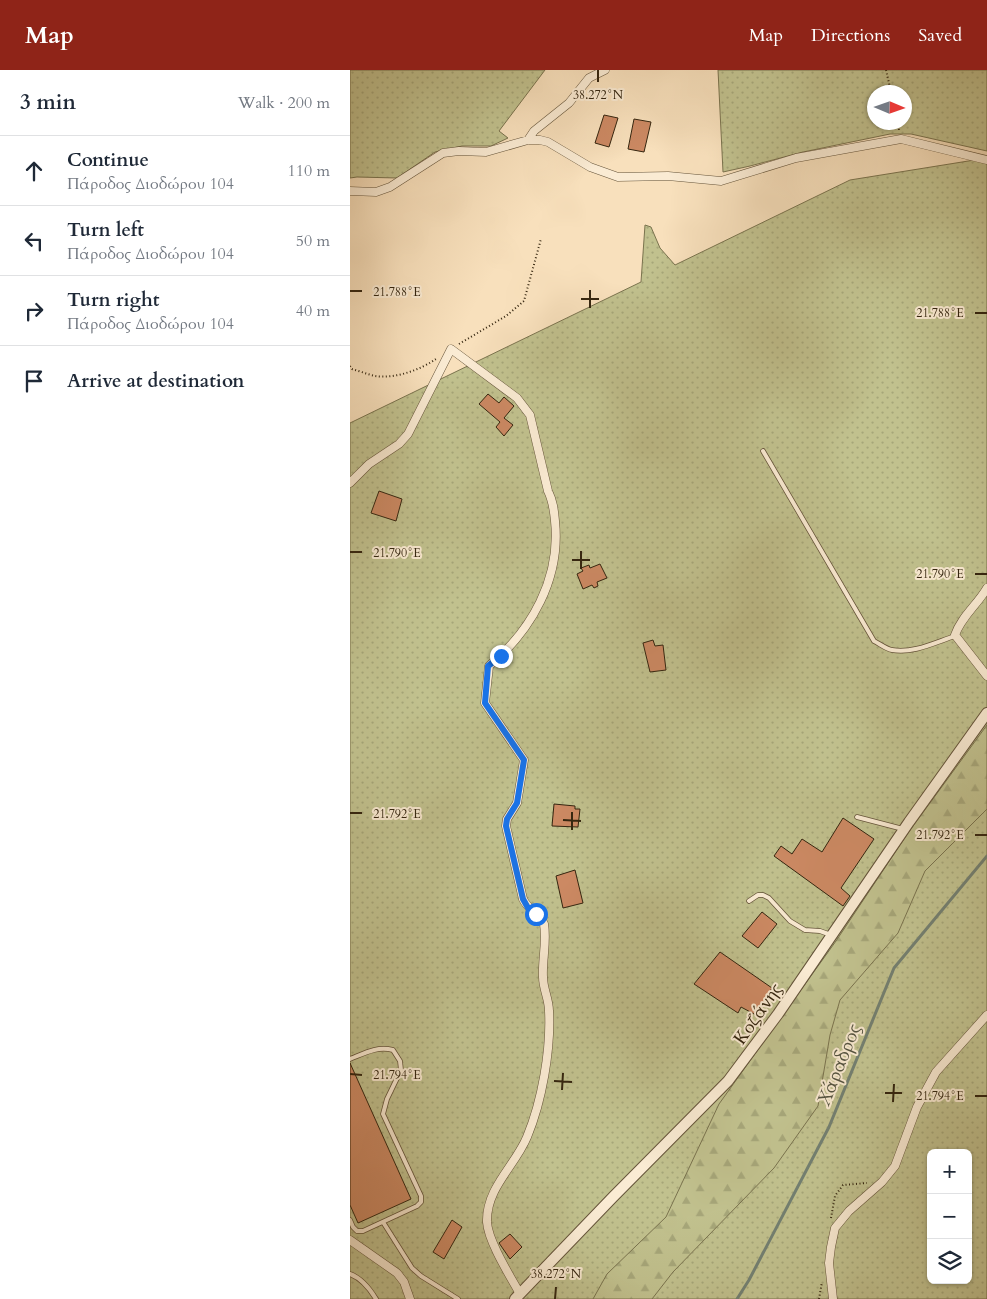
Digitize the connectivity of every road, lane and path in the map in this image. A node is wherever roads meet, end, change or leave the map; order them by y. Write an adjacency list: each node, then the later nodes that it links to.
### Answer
1 (605, 70): 4 (street)
2 (886, 70): 3 (path)
3 (889, 85)
4 (528, 140): 5 (street); 6 (street)
5 (987, 160)
6 (350, 192)
7 (541, 238): 8 (path)
8 (451, 349): 12 (street); 27 (street)
9 (437, 358): 10 (path)
10 (350, 366)
11 (763, 452): 14 (lane)
12 (350, 483)
13 (987, 588): 14 (street)
14 (955, 636): 15 (street)
15 (987, 676)
16 (987, 713): 18 (street, Κοζάνης)
17 (857, 817): 18 (lane)
18 (904, 830): 20 (street, Κοζάνης)
19 (749, 901): 20 (lane)
20 (832, 935): 27 (street, Κοζάνης)
21 (987, 1015): 31 (street)
22 (350, 1059): 24 (lane)
23 (350, 1220): 24 (lane)
24 (383, 1222): 30 (lane)
25 (350, 1240): 29 (street)
26 (350, 1274): 28 (lane)
27 (518, 1296)
28 (376, 1299)
29 (410, 1299)
30 (458, 1299)
31 (833, 1299)

